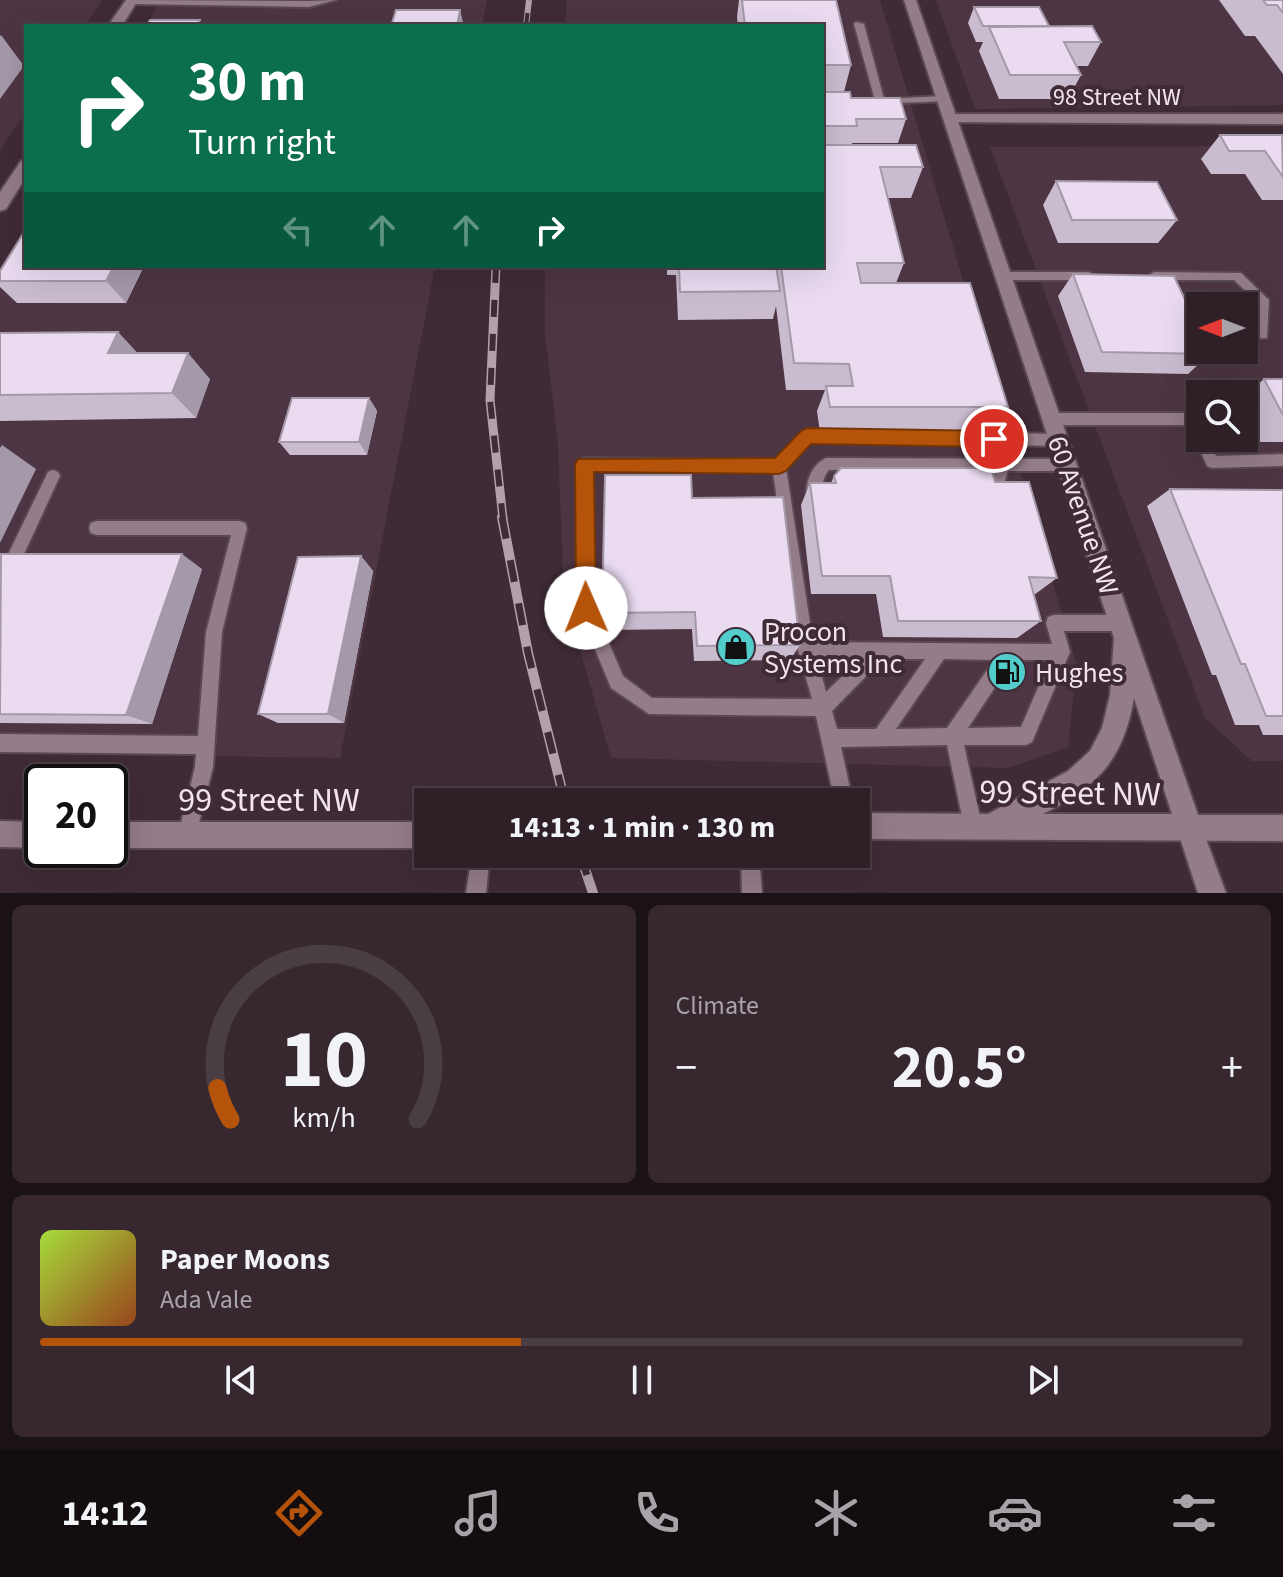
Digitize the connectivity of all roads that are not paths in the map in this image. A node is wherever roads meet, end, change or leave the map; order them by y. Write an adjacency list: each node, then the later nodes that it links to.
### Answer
1 (132, 0): 2 (lane); 4 (street)
2 (332, 0)
3 (910, 0): 6 (street, 60 Avenue NW)
4 (116, 24)
5 (859, 24): 8 (lane)
6 (943, 99): 8 (lane); 9 (street, 60 Avenue NW)
7 (866, 102): 8 (lane)
8 (880, 102)
9 (950, 119): 10 (street, 98 Street NW); 13 (street, 60 Avenue NW)
10 (1283, 119)
11 (24, 168): 12 (street)
12 (0, 205)
13 (1004, 276): 14 (lane); 19 (street, 60 Avenue NW)
14 (1097, 276)
15 (1144, 276): 16 (lane)
16 (1254, 292)
17 (1258, 295): 18 (lane)
18 (1258, 334)
19 (1052, 419): 20 (lane); 21 (street, 60 Avenue NW)
20 (1186, 419)
21 (1059, 440): 25 (street, 60 Avenue NW); 26 (lane)
22 (1208, 452): 23 (lane)
23 (1283, 460)
24 (1003, 465): 25 (lane); 28 (lane); 29 (lane)
25 (1067, 465): 32 (street, 60 Avenue NW)
26 (779, 466): 33 (lane); 38 (lane)
27 (53, 476): 31 (lane)
28 (813, 505)
29 (990, 505)
30 (96, 528): 43 (lane)
31 (0, 588)
32 (1121, 623): 36 (lane); 46 (street); 48 (street, 60 Avenue NW)
33 (806, 650): 37 (lane); 38 (lane)
34 (940, 651): 35 (lane); 37 (lane); 40 (lane)
35 (1009, 651): 36 (lane); 39 (lane)
36 (1062, 652): 39 (lane)
37 (877, 653): 38 (lane)
38 (823, 708): 41 (lane)
39 (953, 735): 40 (lane); 46 (lane)
40 (881, 736): 41 (lane)
41 (831, 738): 44 (lane)
42 (0, 743): 43 (lane)
43 (205, 745): 52 (lane)
44 (841, 788)
45 (870, 826): 46 (street, 99 Street NW)
46 (982, 826): 48 (street, 99 Street NW)
47 (1283, 828): 48 (street, 99 Street NW)
48 (1190, 829): 58 (street, 60 Avenue NW)
49 (0, 834): 50 (street)
50 (24, 835)
51 (128, 835): 52 (street, 99 Street NW)
52 (187, 835): 53 (street, 99 Street NW)
53 (414, 835)
54 (479, 868): 56 (lane)
55 (751, 868): 57 (lane)
56 (476, 893)
57 (752, 893)
58 (1212, 893)

